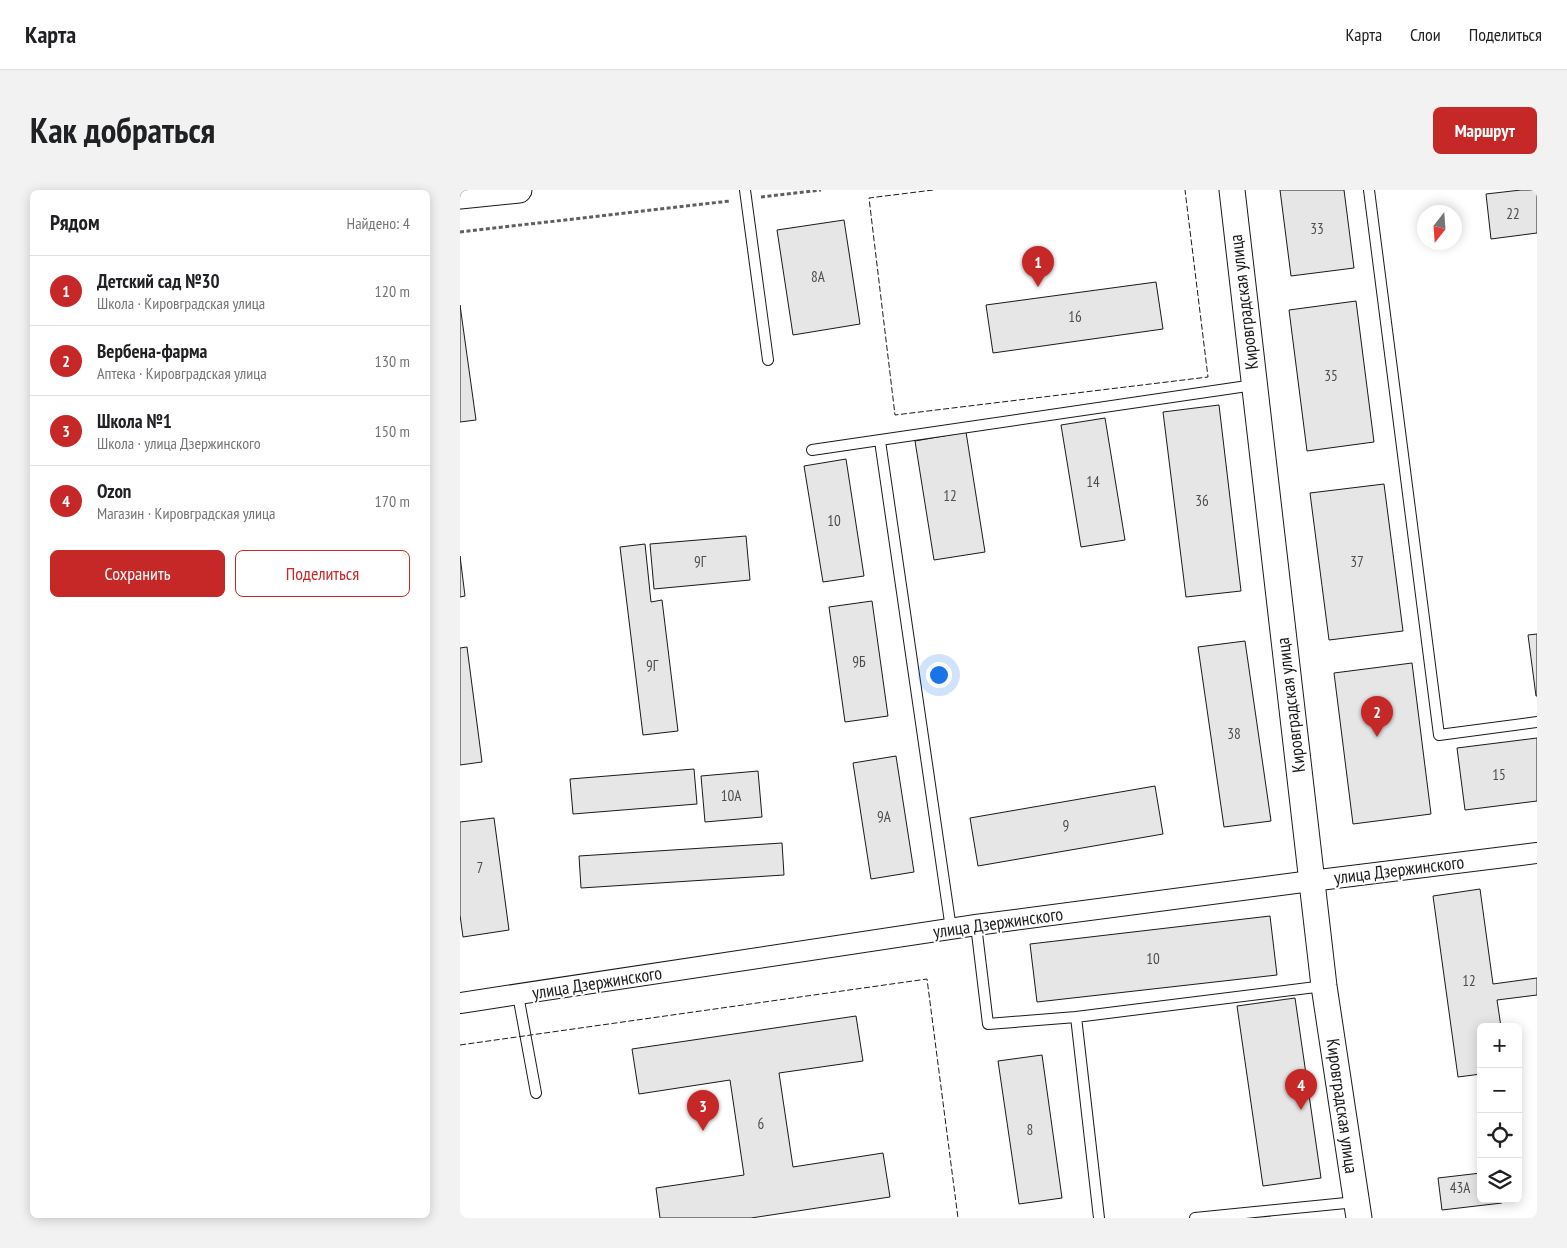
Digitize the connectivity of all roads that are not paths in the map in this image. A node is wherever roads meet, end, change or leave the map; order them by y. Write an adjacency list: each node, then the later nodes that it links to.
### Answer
1 (519, 190): 5 (street)
2 (1232, 190): 7 (street, Кировградская улица)
3 (1369, 190): 10 (lane)
4 (746, 194): 6 (lane)
5 (460, 196)
6 (768, 360)
7 (1254, 385): 8 (lane); 12 (street, Кировградская улица)
8 (880, 441): 9 (lane); 14 (lane)
9 (812, 450)
10 (1537, 722)
11 (1537, 853): 12 (street, улица Дзержинского)
12 (1311, 880): 13 (street, улица Дзержинского); 15 (street, Кировградская улица)
13 (976, 925): 14 (street, улица Дзержинского); 18 (lane)
14 (951, 929): 16 (street, улица Дзержинского)
15 (1324, 986): 18 (lane); 20 (street, Кировградская улица)
16 (518, 995): 17 (street, улица Дзержинского); 19 (lane)
17 (460, 1004)
18 (1076, 1017): 22 (lane)
19 (536, 1093)
20 (1358, 1210): 21 (lane)
21 (1219, 1217): 23 (lane)
22 (1099, 1218)
23 (1196, 1218)

